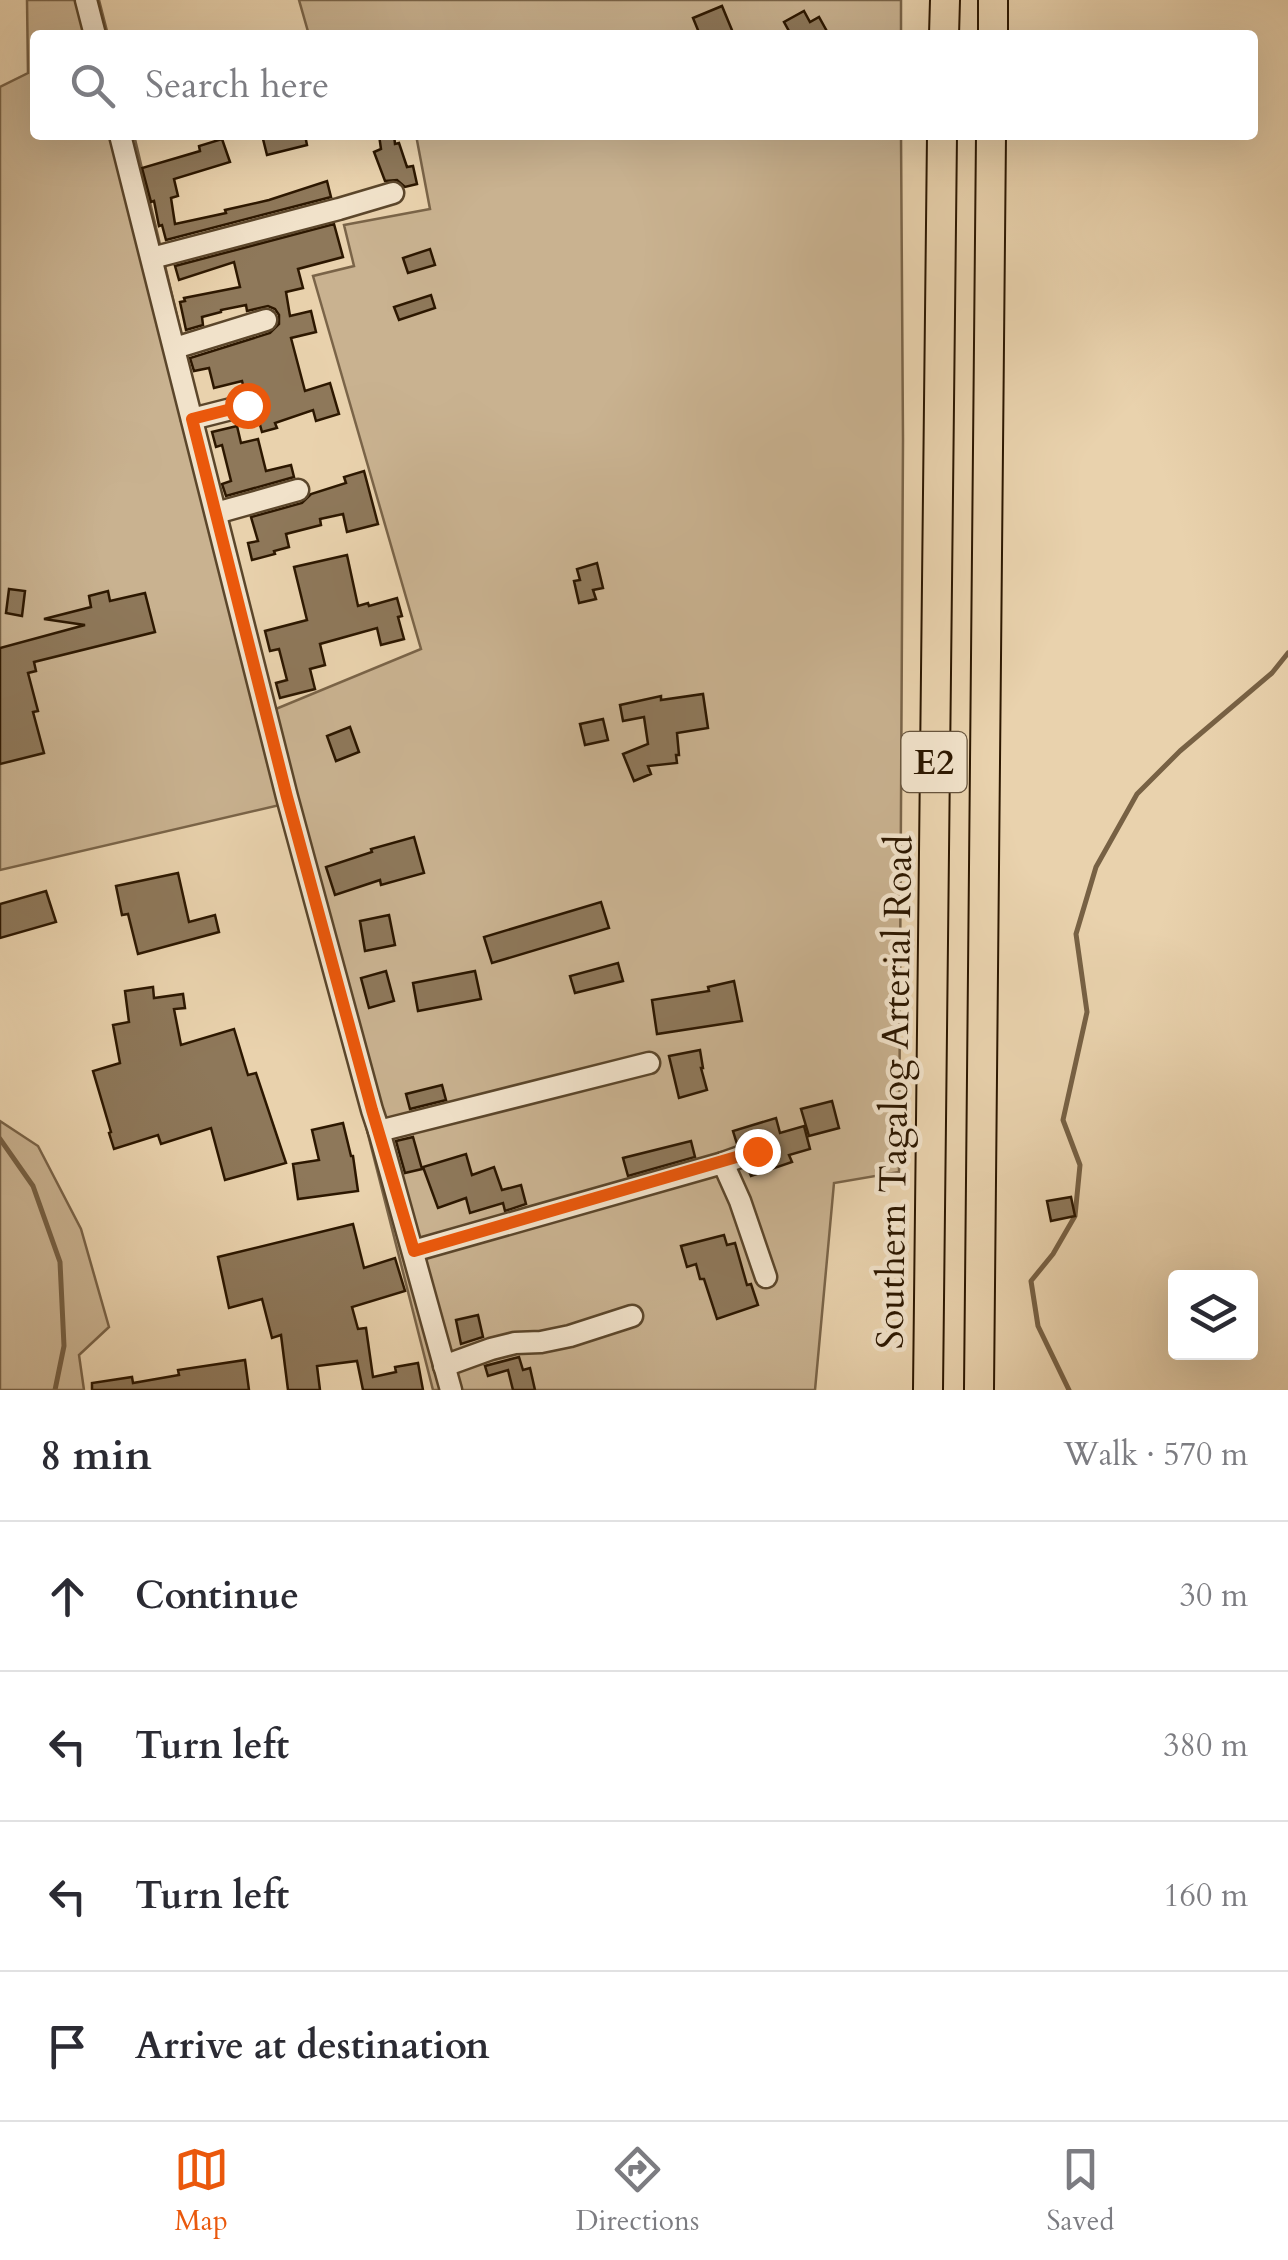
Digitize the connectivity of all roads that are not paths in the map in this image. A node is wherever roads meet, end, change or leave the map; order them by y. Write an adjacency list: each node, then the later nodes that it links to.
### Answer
1 (86, 0): 4 (street)
2 (944, 0): 5 (highway)
3 (993, 0): 6 (highway)
4 (94, 30)
5 (944, 30)
6 (993, 30)
7 (121, 140): 11 (street)
8 (942, 140): 27 (highway, Southern Tagalog Arterial Road / E2)
9 (991, 140): 28 (highway, E2)
10 (393, 192): 11 (street)
11 (152, 258): 13 (street)
12 (266, 320): 13 (street)
13 (175, 348): 15 (street)
14 (247, 405): 15 (street)
15 (192, 419): 17 (street)
16 (298, 490): 17 (street)
17 (216, 514): 19 (street)
18 (649, 1063): 19 (street)
19 (380, 1131): 22 (street)
20 (757, 1151): 21 (street)
21 (723, 1162): 22 (street); 23 (street)
22 (414, 1251): 25 (street)
23 (766, 1277)
24 (632, 1316): 25 (street)
25 (444, 1366): 26 (street)
26 (451, 1390)
27 (928, 1390)
28 (979, 1390)

